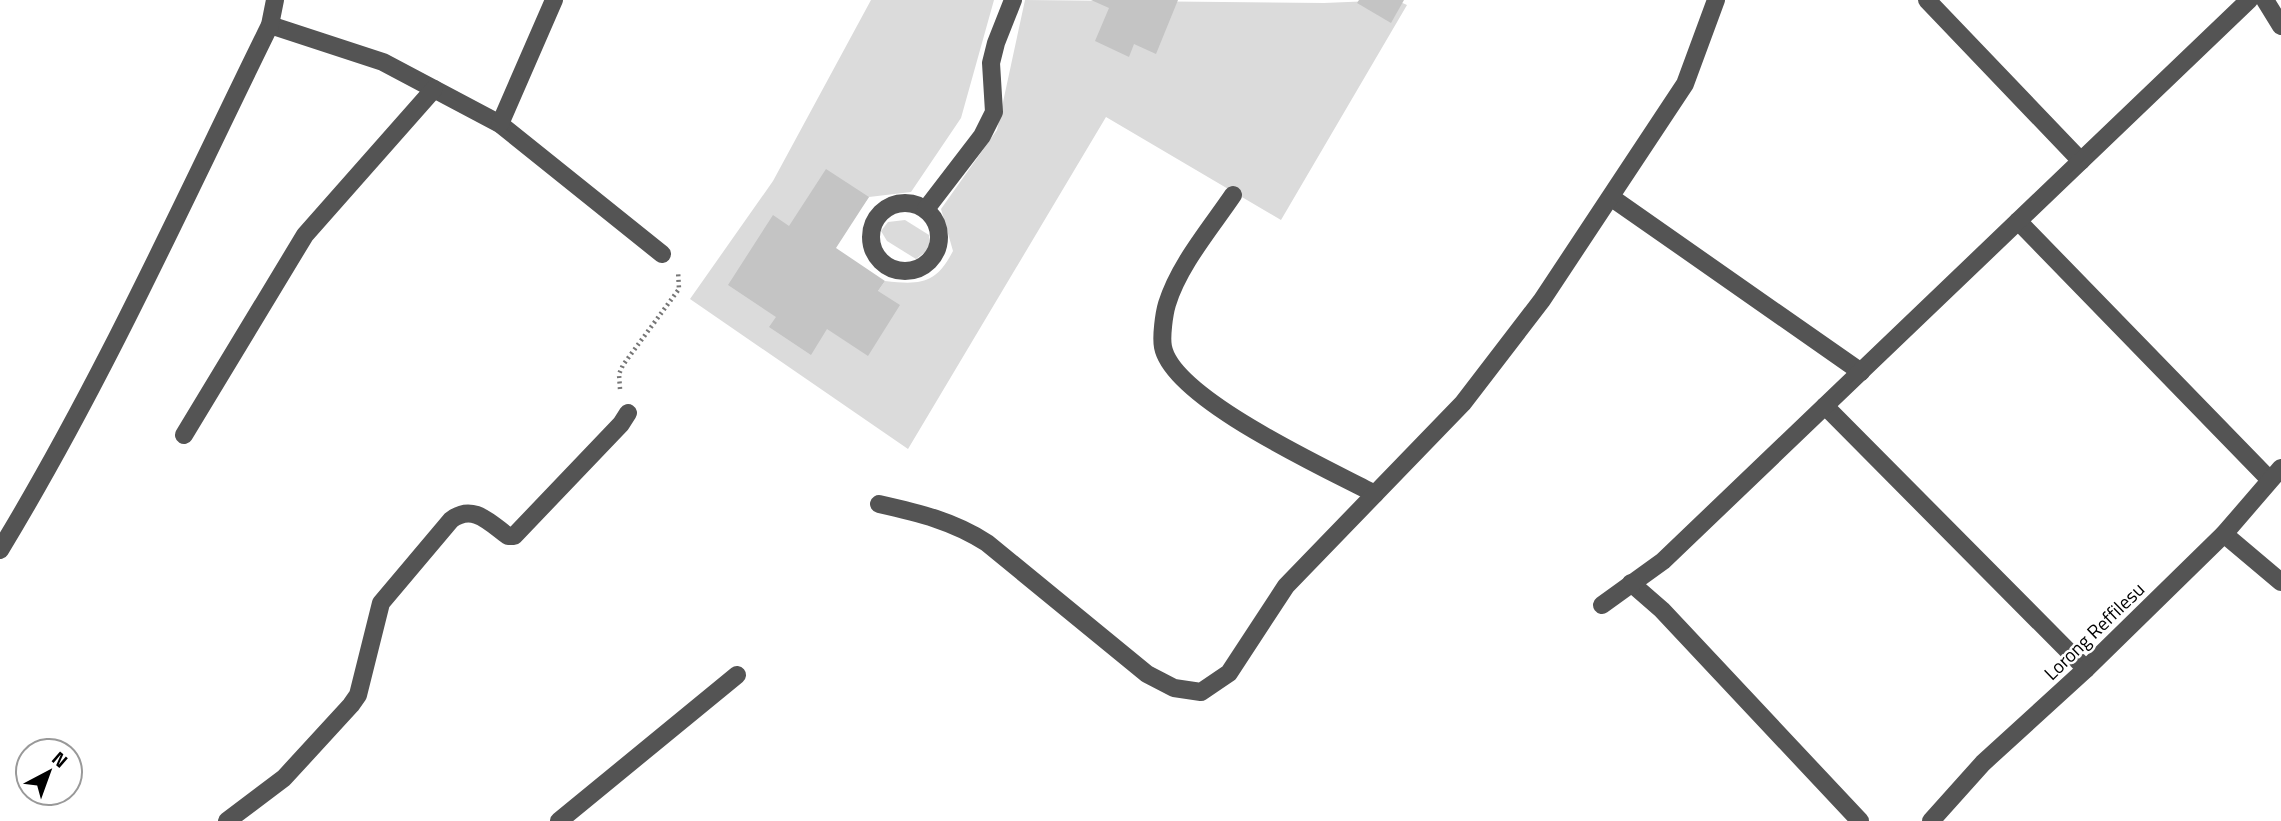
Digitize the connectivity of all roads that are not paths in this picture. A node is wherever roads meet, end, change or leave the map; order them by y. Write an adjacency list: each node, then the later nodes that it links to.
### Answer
1 (275, 0): 8 (street)
2 (554, 0): 11 (street)
3 (1013, 0): 15 (street)
4 (1716, 0): 14 (street)
5 (1927, 0): 12 (street)
6 (2249, 0): 12 (street)
7 (2265, 0): 9 (street)
8 (270, 26): 10 (street); 26 (street)
9 (2281, 26)
10 (434, 89): 11 (street); 21 (street)
11 (500, 124): 17 (street)
12 (2081, 161): 16 (street)
13 (1234, 195): 23 (street)
14 (1612, 198): 18 (street); 23 (street)
15 (926, 209)
16 (2018, 221): 18 (street); 22 (street)
17 (662, 254)
18 (1861, 372): 19 (street)
19 (1825, 406): 28 (street); 30 (street)
20 (628, 413): 32 (street)
21 (184, 435)
22 (2275, 473): 25 (street, Lorong Reffilesu)
23 (1375, 494): 24 (street)
24 (879, 504)
25 (2224, 534): 27 (street); 30 (street, Lorong Reffilesu)
26 (0, 550)
27 (2281, 582)
28 (1631, 583): 29 (street); 34 (street)
29 (1602, 605)
30 (2086, 669): 35 (street, Lorong Reffilesu)
31 (737, 676): 33 (street)
32 (227, 821)
33 (559, 821)
34 (1860, 821)
35 (1931, 821)

